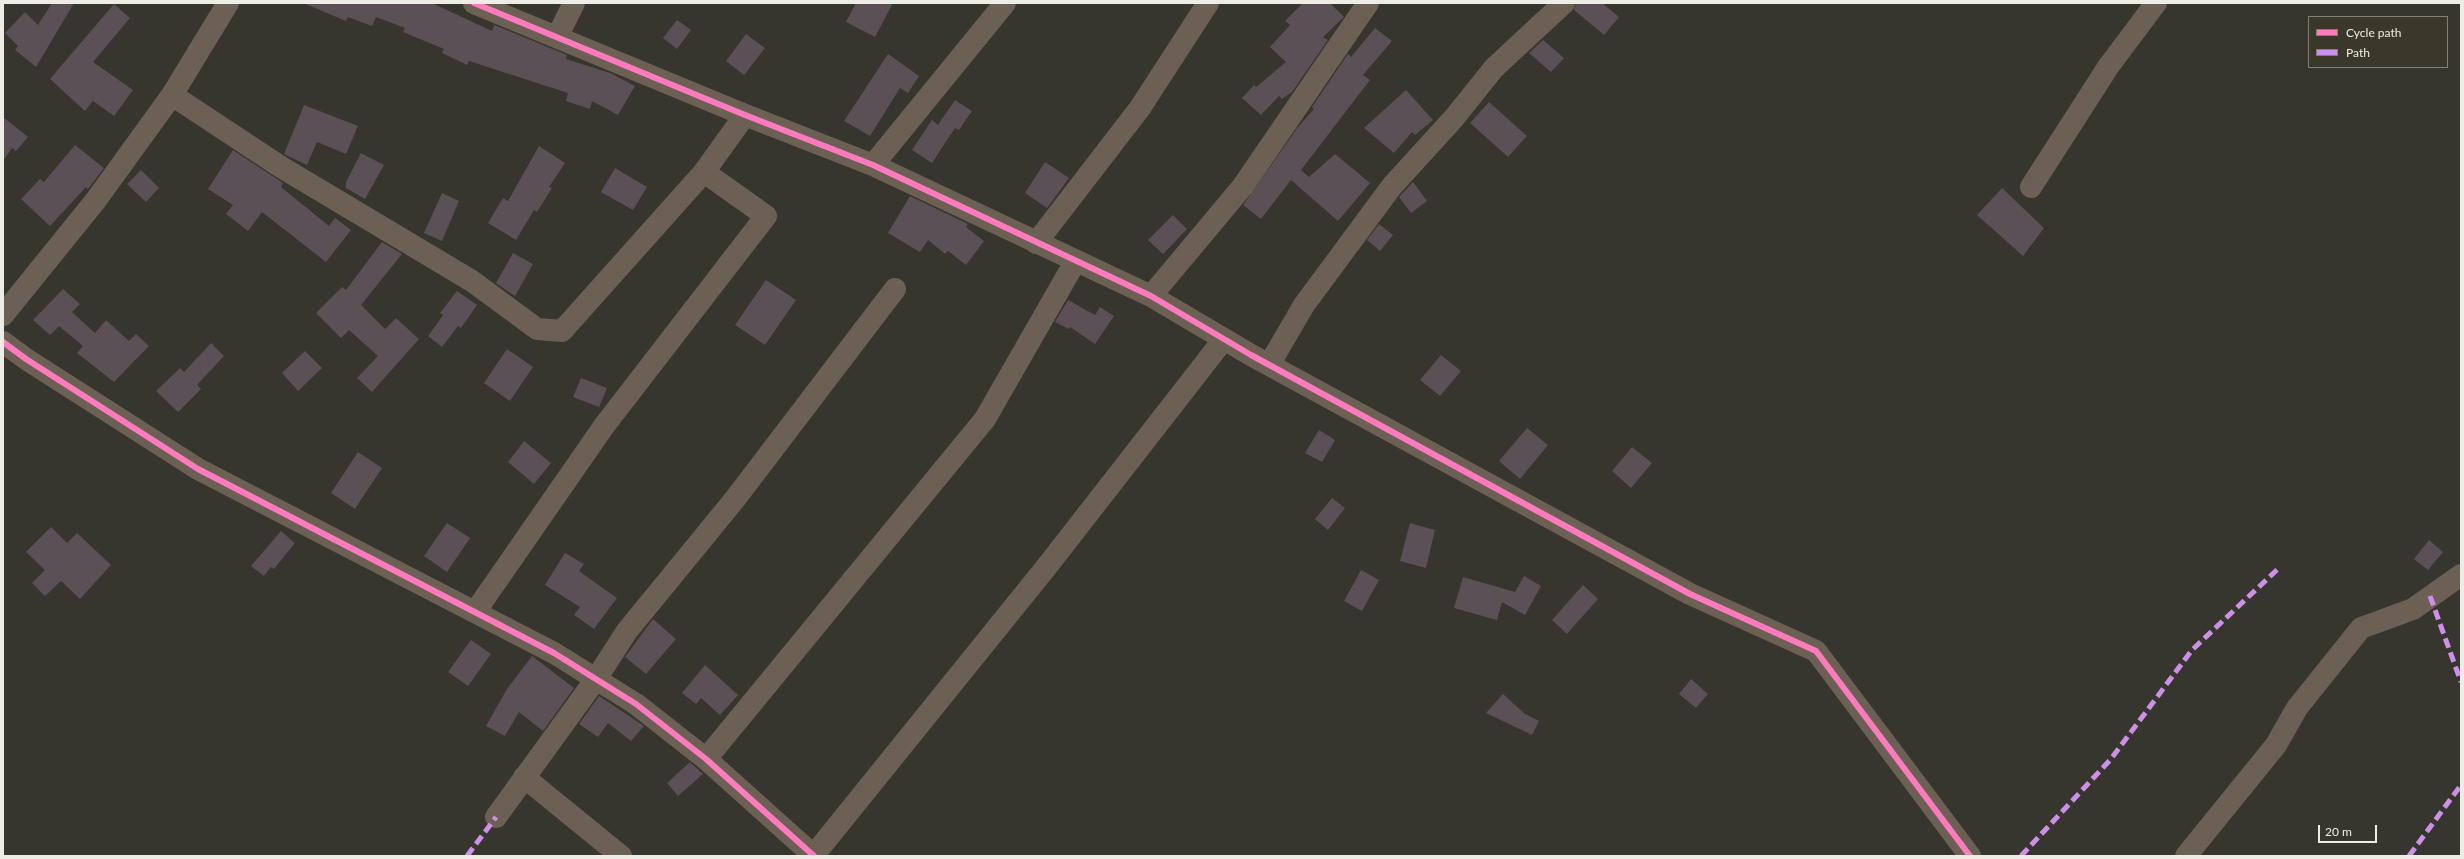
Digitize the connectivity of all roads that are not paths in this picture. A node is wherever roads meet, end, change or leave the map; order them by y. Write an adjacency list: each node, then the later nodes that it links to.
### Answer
1 (228, 3): 10 (street)
2 (474, 3): 9 (street)
3 (574, 3): 9 (street)
4 (1005, 3): 12 (street)
5 (1208, 3): 15 (street)
6 (1368, 3): 18 (street)
7 (1564, 3): 22 (street)
8 (2147, 6): 14 (street)
9 (557, 37): 11 (street)
10 (172, 95): 13 (street); 19 (street)
11 (745, 115): 12 (street); 13 (street)
12 (873, 165): 15 (street)
13 (704, 172): 24 (street)
14 (2031, 187)
15 (1036, 243): 16 (street)
16 (1075, 262): 18 (street); 26 (street)
17 (894, 289): 25 (street)
18 (1150, 296): 20 (street)
19 (3, 315)
20 (1224, 339): 22 (street); 30 (street)
21 (3, 342): 24 (street)
22 (1269, 365): 31 (street)
23 (2461, 575): 32 (street)
24 (475, 612): 25 (street)
25 (596, 679): 26 (street); 27 (street)
26 (706, 759): 30 (street)
27 (524, 777): 28 (street); 29 (street)
28 (496, 817)
29 (621, 856)
30 (814, 856)
31 (1970, 856)
32 (2186, 856)

